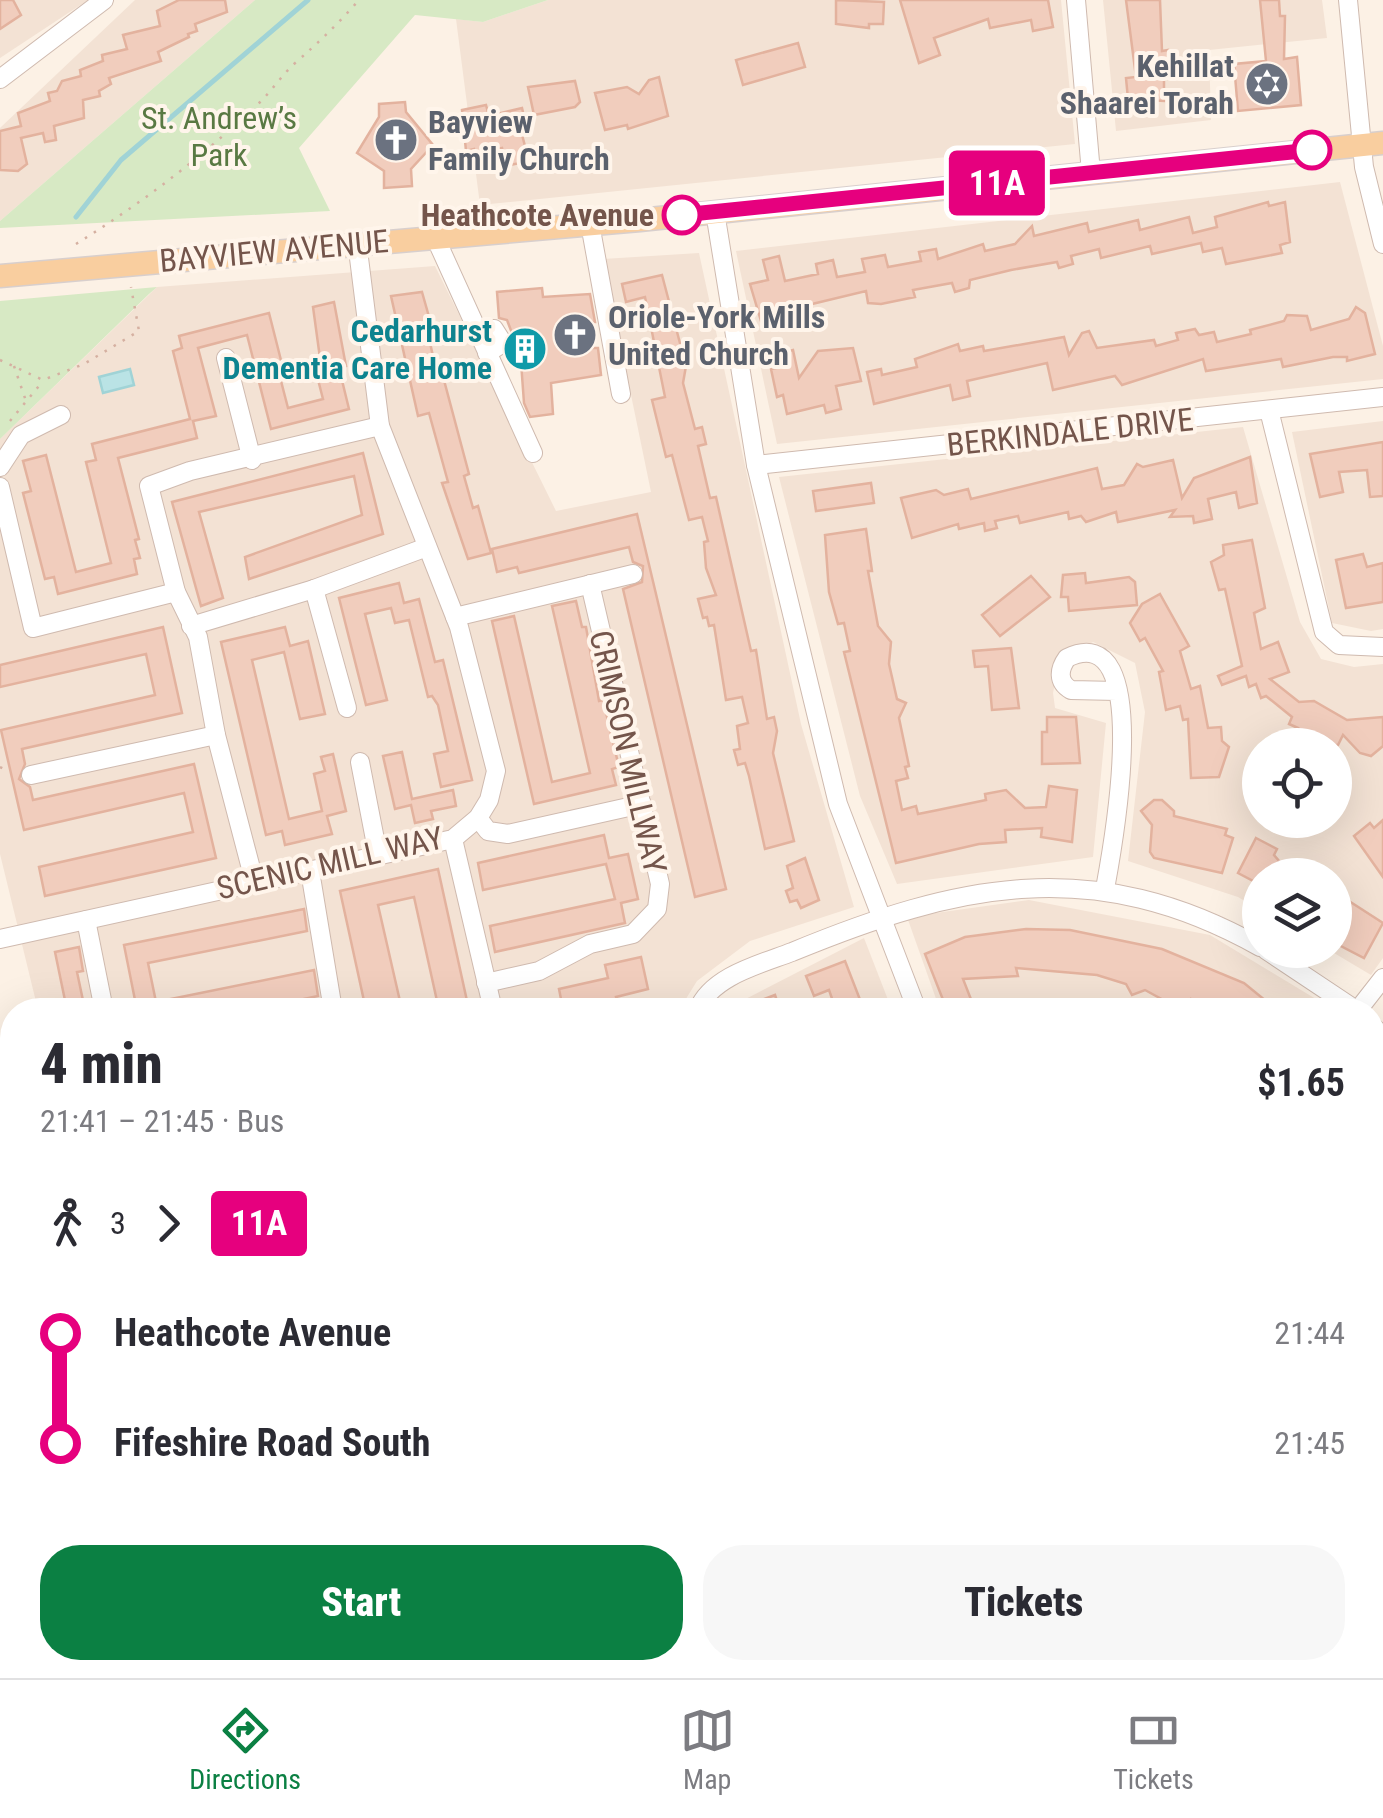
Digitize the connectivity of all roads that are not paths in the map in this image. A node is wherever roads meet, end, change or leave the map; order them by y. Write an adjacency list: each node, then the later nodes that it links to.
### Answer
1 (104, 0): 4 (street)
2 (1076, 0): 6 (street)
3 (1348, 0): 5 (street)
4 (0, 79)
5 (1372, 144): 6 (main road, BAYVIEW AVENUE); 11 (street)
6 (1091, 173): 7 (main road, BAYVIEW AVENUE)
7 (715, 212): 8 (main road, BAYVIEW AVENUE); 21 (street)
8 (590, 224): 9 (main road, BAYVIEW AVENUE); 14 (street)
9 (434, 236): 10 (main road, BAYVIEW AVENUE); 19 (street)
10 (357, 242): 12 (main road, BAYVIEW AVENUE); 18 (street, SCENIC MILL WAY)
11 (1383, 244)
12 (0, 276)
13 (226, 358): 20 (street)
14 (621, 394)
15 (1383, 397): 16 (street, BERKINDALE DRIVE)
16 (1269, 410): 21 (street, BERKINDALE DRIVE); 31 (street)
17 (61, 415): 22 (street)
18 (380, 426): 20 (street); 24 (street, SCENIC MILL WAY)
19 (533, 454)
20 (252, 460): 28 (street)
21 (756, 465): 44 (street)
22 (0, 467)
23 (0, 487): 28 (street)
24 (427, 547): 27 (street); 29 (street, SCENIC MILL WAY)
25 (633, 574): 26 (street, CRIMSON MILLWAY)
26 (590, 584): 29 (street, CRIMSON MILLWAY); 37 (street, CRIMSON MILLWAY)
27 (314, 589): 30 (street); 33 (street)
28 (176, 592): 30 (street)
29 (455, 617): 38 (street, SCENIC MILL WAY)
30 (192, 626): 34 (street)
31 (1383, 647)
32 (1117, 692): 43 (street)
33 (348, 708)
34 (216, 735): 36 (street); 42 (street)
35 (360, 762): 40 (street)
36 (31, 775)
37 (642, 804): 38 (street); 50 (street, CRIMSON MILLWAY)
38 (478, 818): 39 (street, SCENIC MILL WAY)
39 (452, 840): 40 (street, SCENIC MILL WAY); 50 (street)
40 (378, 855): 41 (street, SCENIC MILL WAY)
41 (310, 871): 42 (street, SCENIC MILL WAY); 52 (street)
42 (254, 880): 45 (street, SCENIC MILL WAY)
43 (1106, 890): 44 (street); 46 (street)
44 (879, 916): 54 (street); 55 (street)
45 (86, 920): 47 (street, SCENIC MILL WAY); 51 (street)
46 (1242, 938)
47 (0, 939)
48 (1293, 968): 56 (street)
49 (1383, 978): 57 (street)
50 (486, 983): 53 (street)
51 (102, 998)
52 (332, 998)
53 (490, 998)
54 (702, 998)
55 (912, 998)
56 (1339, 998)
57 (1367, 998)

